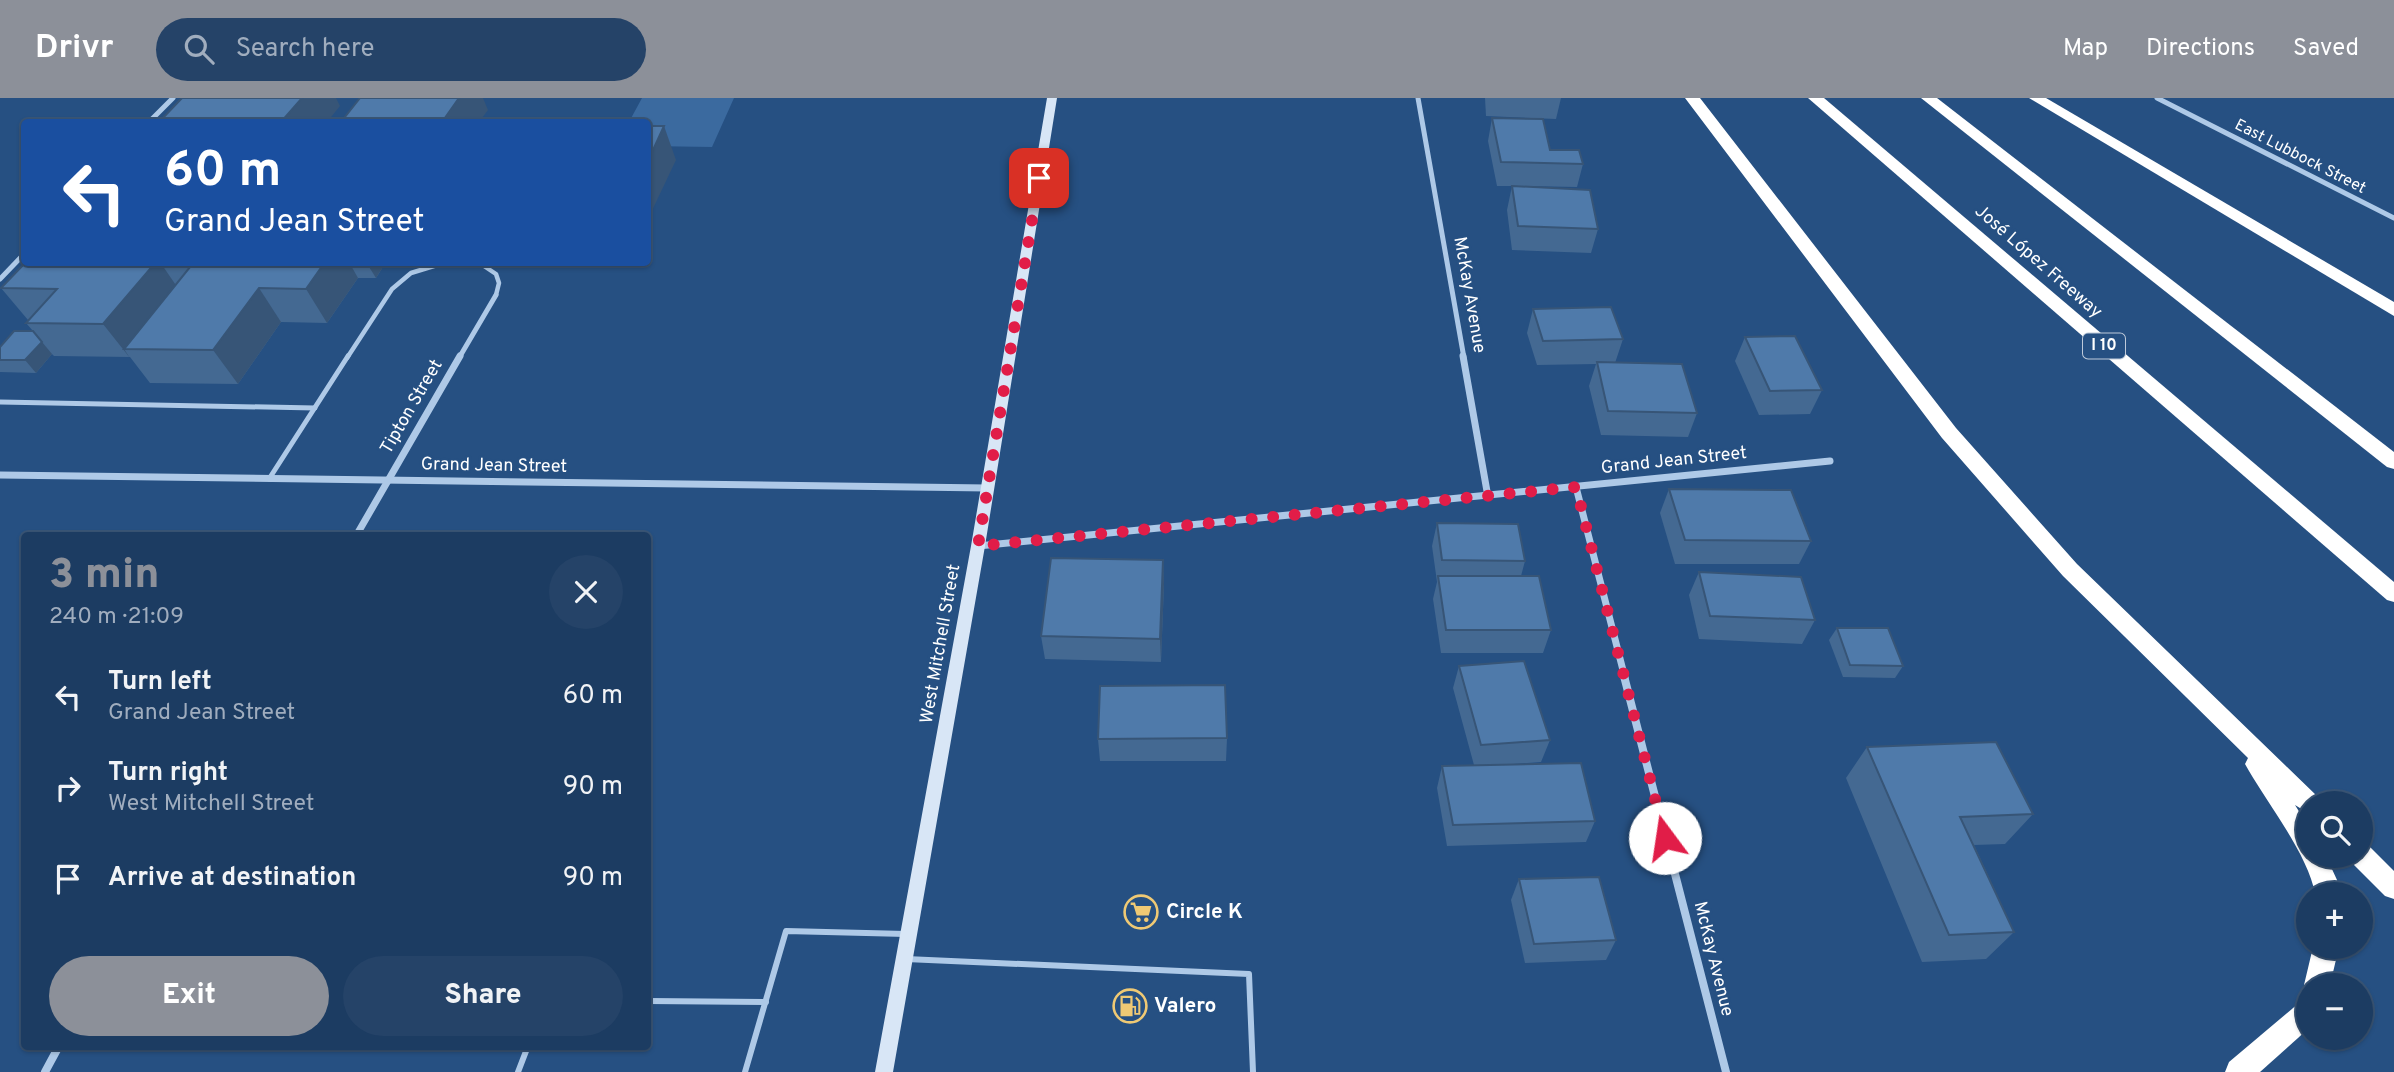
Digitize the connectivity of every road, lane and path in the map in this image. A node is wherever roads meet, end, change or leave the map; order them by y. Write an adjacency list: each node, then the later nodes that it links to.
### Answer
1 (173, 98): 9 (street)
2 (1052, 98): 25 (street, West Mitchell Street)
3 (1419, 98): 26 (street, McKay Avenue)
4 (1692, 98): 30 (highway)
5 (1815, 98): 29 (highway, José López Freeway / I 10)
6 (1928, 98): 20 (highway)
7 (2036, 98): 16 (highway)
8 (2157, 98): 10 (street, East Lubbock Street)
9 (152, 119)
10 (2394, 218)
11 (21, 257): 14 (street)
12 (434, 266): 18 (lane)
13 (488, 266): 15 (lane)
14 (0, 279)
15 (496, 295): 23 (street, Tipton Street)
16 (2394, 310)
17 (0, 402): 18 (lane)
18 (315, 408): 22 (lane)
19 (1830, 461): 24 (street, Grand Jean Street)
20 (2394, 462)
21 (0, 475): 22 (street, Grand Jean Street)
22 (269, 479): 23 (street, Grand Jean Street)
23 (388, 480): 25 (street, Grand Jean Street); 27 (street, Tipton Street)
24 (1576, 487): 26 (street, Grand Jean Street); 47 (street, McKay Avenue)
25 (987, 488): 28 (street, West Mitchell Street)
26 (1489, 497): 28 (street, Grand Jean Street)
27 (358, 532)
28 (978, 546): 35 (street, West Mitchell Street)
29 (2394, 594)
30 (2237, 732): 31 (highway); 32 (highway)
31 (2297, 791)
32 (2296, 828)
33 (2373, 867): 34 (highway)
34 (2394, 888)
35 (909, 934): 36 (street, West Mitchell Street); 38 (lane)
36 (905, 959): 45 (street, West Mitchell Street); 46 (lane)
37 (651, 1001): 38 (lane)
38 (766, 1002): 44 (lane)
39 (2296, 1022): 48 (highway)
40 (58, 1050): 42 (street)
41 (526, 1050): 43 (lane)
42 (44, 1072)
43 (518, 1072)
44 (745, 1072)
45 (884, 1072)
46 (1253, 1072)
47 (1726, 1072)
48 (2239, 1072)

